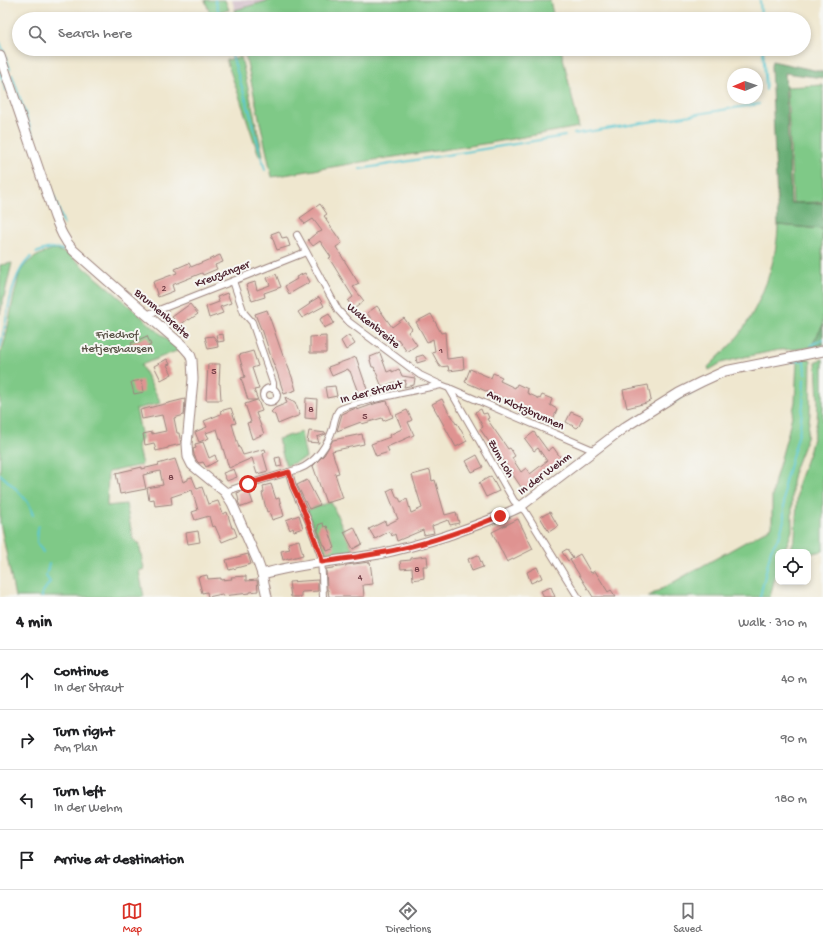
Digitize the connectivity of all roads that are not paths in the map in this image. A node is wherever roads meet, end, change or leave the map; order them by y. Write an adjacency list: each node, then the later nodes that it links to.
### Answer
1 (0, 56): 5 (street, Brunnenbreite)
2 (297, 235): 3 (street, Wakenbreite)
3 (306, 252): 4 (street, Kreuzanger); 7 (street, Wakenbreite)
4 (233, 281): 5 (street, Kreuzanger); 9 (street)
5 (146, 315): 12 (street, Brunnenbreite)
6 (823, 351): 10 (street, In der Wehm)
7 (441, 385): 8 (street, Wakenbreite); 11 (street, In der Straut)
8 (449, 388): 10 (street, Am Klotzbrunnen); 13 (street, Zum Loh)
9 (273, 389)
10 (594, 450): 13 (street, In der Wehm)
11 (289, 472): 12 (street, In der Straut); 14 (street)
12 (225, 492): 15 (street, Brunnenbreite)
13 (520, 507): 14 (street, In der Wehm); 18 (street, Zum Loh)
14 (322, 562): 15 (street, In der Wehm); 17 (street)
15 (262, 574): 16 (street, Brunnenbreite)
16 (267, 597)
17 (323, 597)
18 (578, 597)

